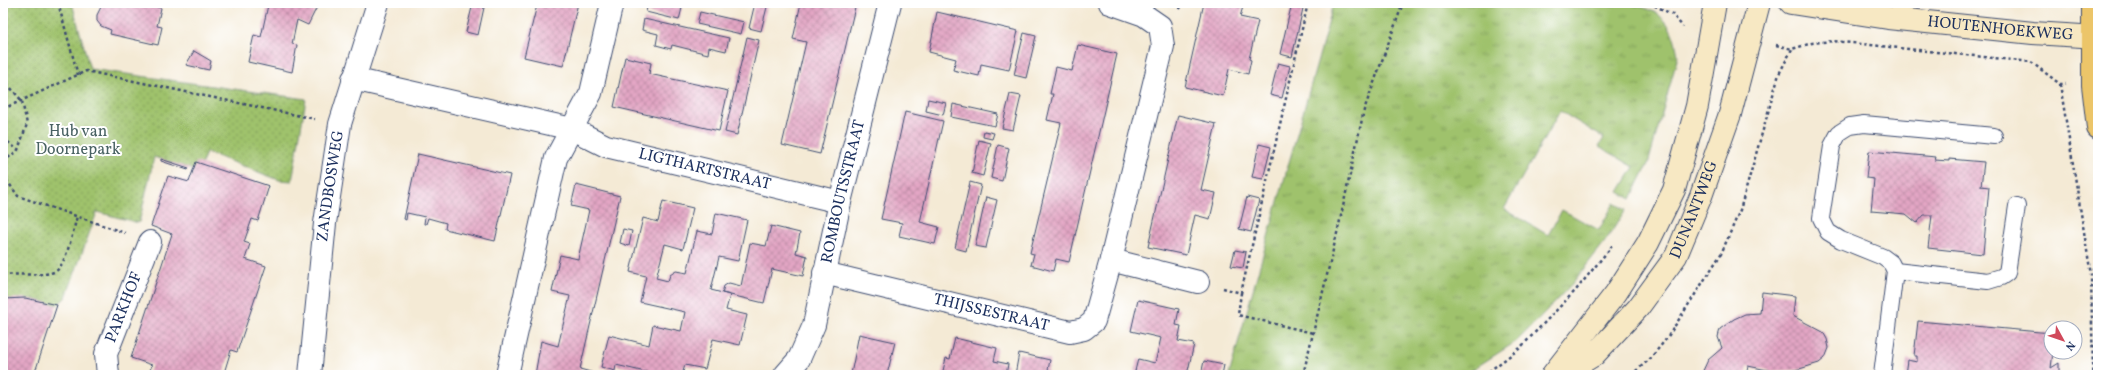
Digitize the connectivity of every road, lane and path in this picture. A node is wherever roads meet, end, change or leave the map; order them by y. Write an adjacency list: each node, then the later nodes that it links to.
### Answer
1 (58, 3): 16 (path)
2 (378, 3): 18 (street, ZANDBOSWEG)
3 (612, 3): 25 (street)
4 (890, 3): 31 (street, ROMBOUTSSTRAAT)
5 (1110, 3): 36 (street, THIJSSESTRAAT)
6 (1308, 3): 41 (path)
7 (1403, 3): 42 (path)
8 (1649, 3): 13 (path)
9 (1715, 3): 49 (street, DUNANTWEG)
10 (1759, 3): 50 (street, DUNANTWEG)
11 (1791, 3): 15 (street, HOUTENHOEKWEG)
12 (2093, 3): 15 (main road)
13 (1653, 4): 14 (path)
14 (1684, 28)
15 (2095, 37): 20 (main road)
16 (78, 75): 21 (path); 23 (path)
17 (3, 79): 21 (path)
18 (353, 79): 23 (street, ZANDBOSWEG); 25 (street, LIGTHARTSTRAAT)
19 (2060, 84): 20 (path); 51 (path, HOUTENHOEKWEG); 53 (path)
20 (2093, 85): 24 (main road)
21 (22, 101): 22 (path); 28 (path)
22 (3, 109)
23 (340, 124): 44 (street, ZANDBOSWEG)
24 (2098, 128)
25 (572, 129): 31 (street, LIGTHARTSTRAAT); 45 (street)
26 (1994, 136): 37 (lane)
27 (3, 138): 28 (path)
28 (18, 150): 29 (path)
29 (3, 162)
30 (3, 175): 33 (path)
31 (840, 202): 38 (street, ROMBOUTSSTRAAT)
32 (2017, 206): 37 (lane)
33 (77, 216): 34 (path); 39 (path)
34 (150, 242): 43 (street, PARKHOF)
35 (1615, 242): 48 (path)
36 (1111, 260): 38 (street, THIJSSESTRAAT); 40 (street)
37 (1895, 271): 52 (lane)
38 (824, 273): 46 (street, ROMBOUTSSTRAAT)
39 (3, 275)
40 (1198, 282): 41 (path)
41 (1240, 293): 42 (path)
42 (1313, 333): 47 (path)
43 (108, 375)
44 (310, 375)
45 (507, 375)
46 (785, 375)
47 (1303, 375)
48 (1484, 375)
49 (1552, 375)
50 (1561, 375)
51 (1631, 375)
52 (1882, 375)
53 (2092, 375)

